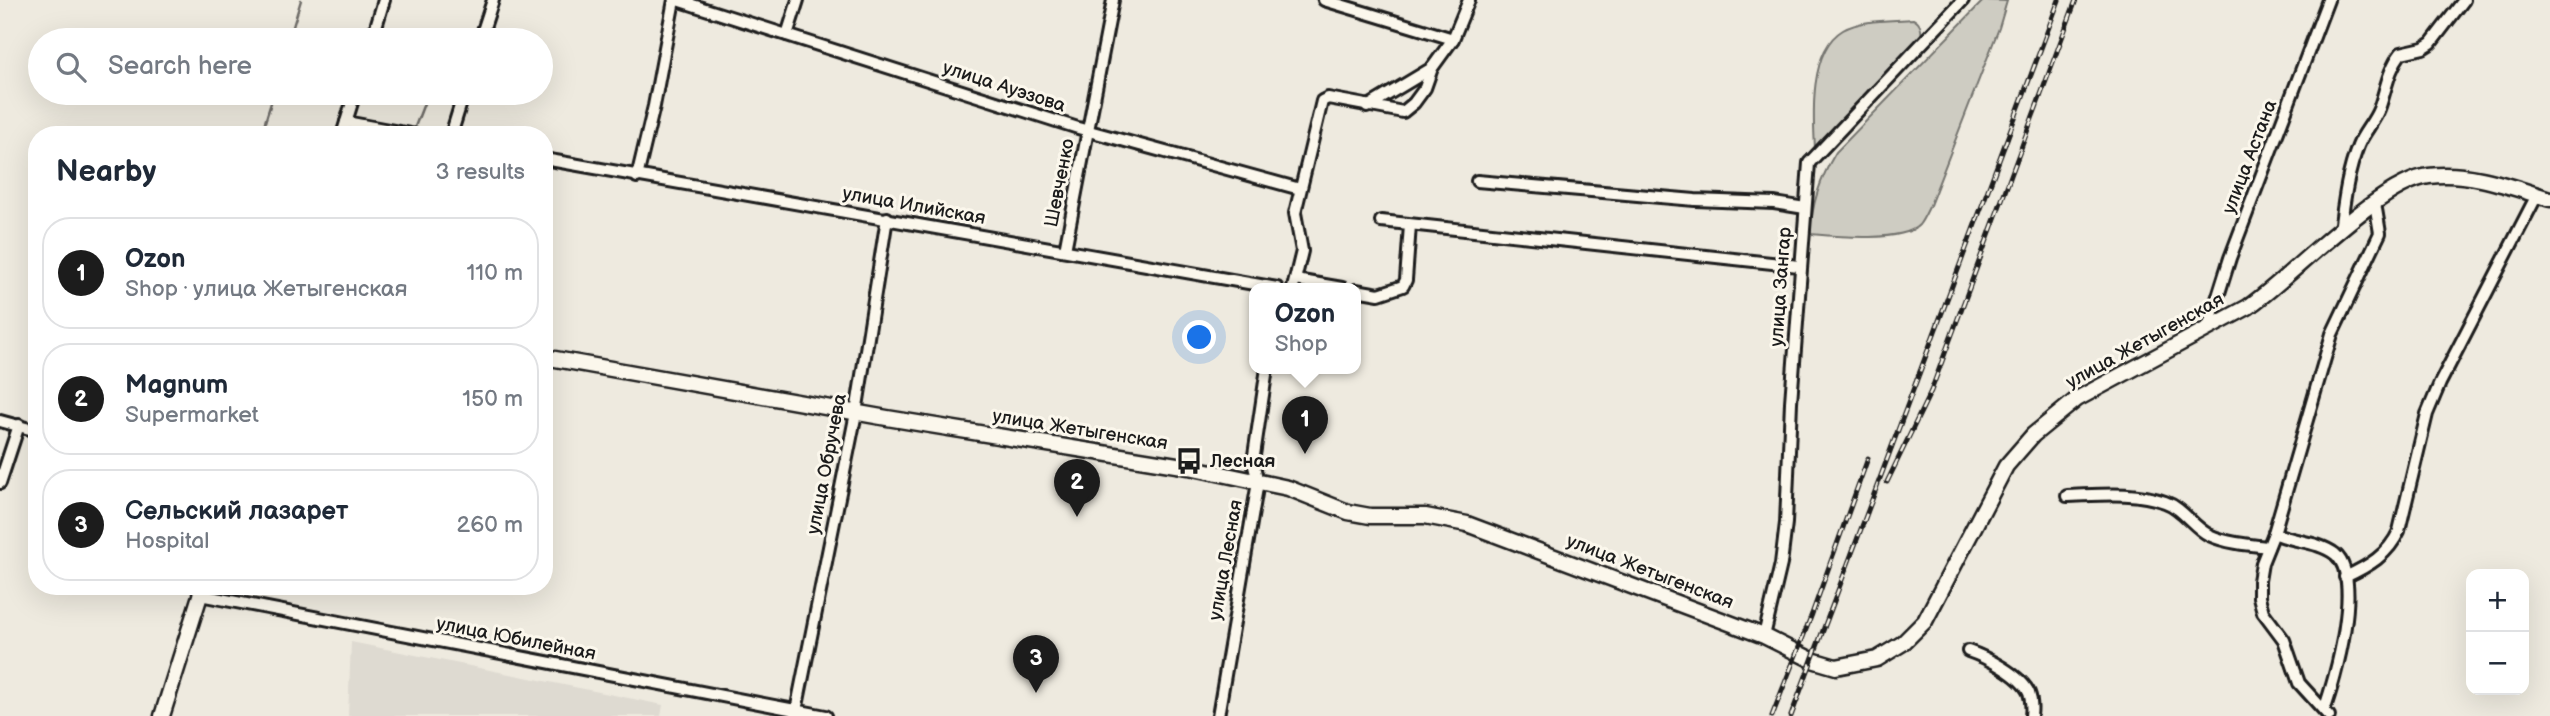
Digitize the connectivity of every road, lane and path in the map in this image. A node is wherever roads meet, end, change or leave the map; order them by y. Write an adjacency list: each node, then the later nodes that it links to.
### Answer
1 (384, 0): 12 (street)
2 (493, 0): 13 (street)
3 (676, 0): 11 (street, улица Ауэзова); 26 (street, улица Ауэзова)
4 (798, 0): 14 (street)
5 (1112, 0): 24 (street, Шевченко)
6 (1324, 0): 15 (street)
7 (1469, 0): 15 (street)
8 (1963, 0): 31 (street, улица Зангар)
9 (2328, 0): 41 (street, улица Астана)
10 (2464, 0): 35 (street)
11 (704, 4): 14 (street, улица Ауэзова)
12 (376, 28)
13 (484, 28)
14 (787, 35): 24 (street, улица Ауэзова)
15 (1453, 39): 16 (street)
16 (1432, 68): 19 (street); 19 (street)
17 (351, 105): 20 (street)
18 (460, 105): 23 (street)
19 (1367, 107): 28 (street)
20 (346, 122): 21 (street); 22 (street)
21 (345, 126)
22 (368, 126)
23 (454, 126)
24 (1087, 131): 28 (street, улица Ауэзова); 36 (street, Шевченко)
25 (553, 161): 26 (street, улица Илийская)
26 (637, 177): 32 (street, улица Илийская)
27 (1477, 181): 31 (street)
28 (1300, 189): 38 (street)
29 (2544, 197): 30 (main road, улица Жетыгенская); 53 (street)
30 (2375, 202): 35 (main road, улица Жетыгенская); 51 (street)
31 (1805, 208): 37 (street, улица Зангар)
32 (887, 218): 36 (street, улица Илийская); 44 (street, улица Обручева)
33 (1381, 221): 34 (street)
34 (1410, 225): 37 (street); 40 (street)
35 (2340, 231): 41 (main road, улица Жетыгенская)
36 (1065, 250): 39 (street, улица Илийская)
37 (1799, 267): 56 (street, улица Зангар)
38 (1295, 283)
39 (1249, 288)
40 (1361, 291)
41 (2208, 328): 56 (main road, улица Жетыгенская)
42 (553, 359): 44 (main road, улица Жетыгенская)
43 (1266, 374): 48 (street, улица Лесная)
44 (856, 413): 48 (main road, улица Жетыгенская); 59 (street, улица Обручева)
45 (0, 421): 46 (street)
46 (19, 425): 47 (street); 49 (street)
47 (28, 428)
48 (1258, 482): 56 (main road, улица Жетыгенская); 62 (street, улица Лесная)
49 (0, 483)
50 (2067, 496): 52 (street)
51 (2274, 533): 52 (street); 53 (street)
52 (2268, 547): 58 (street)
53 (2345, 577): 58 (street)
54 (201, 595): 60 (main road)
55 (221, 595): 59 (street, улица Юбилейная)
56 (1764, 636)
57 (1968, 651): 63 (street)
58 (2327, 713)
59 (795, 714): 61 (street, улица Юбилейная)
60 (162, 716)
61 (826, 716)
62 (1218, 716)
63 (2031, 716)

